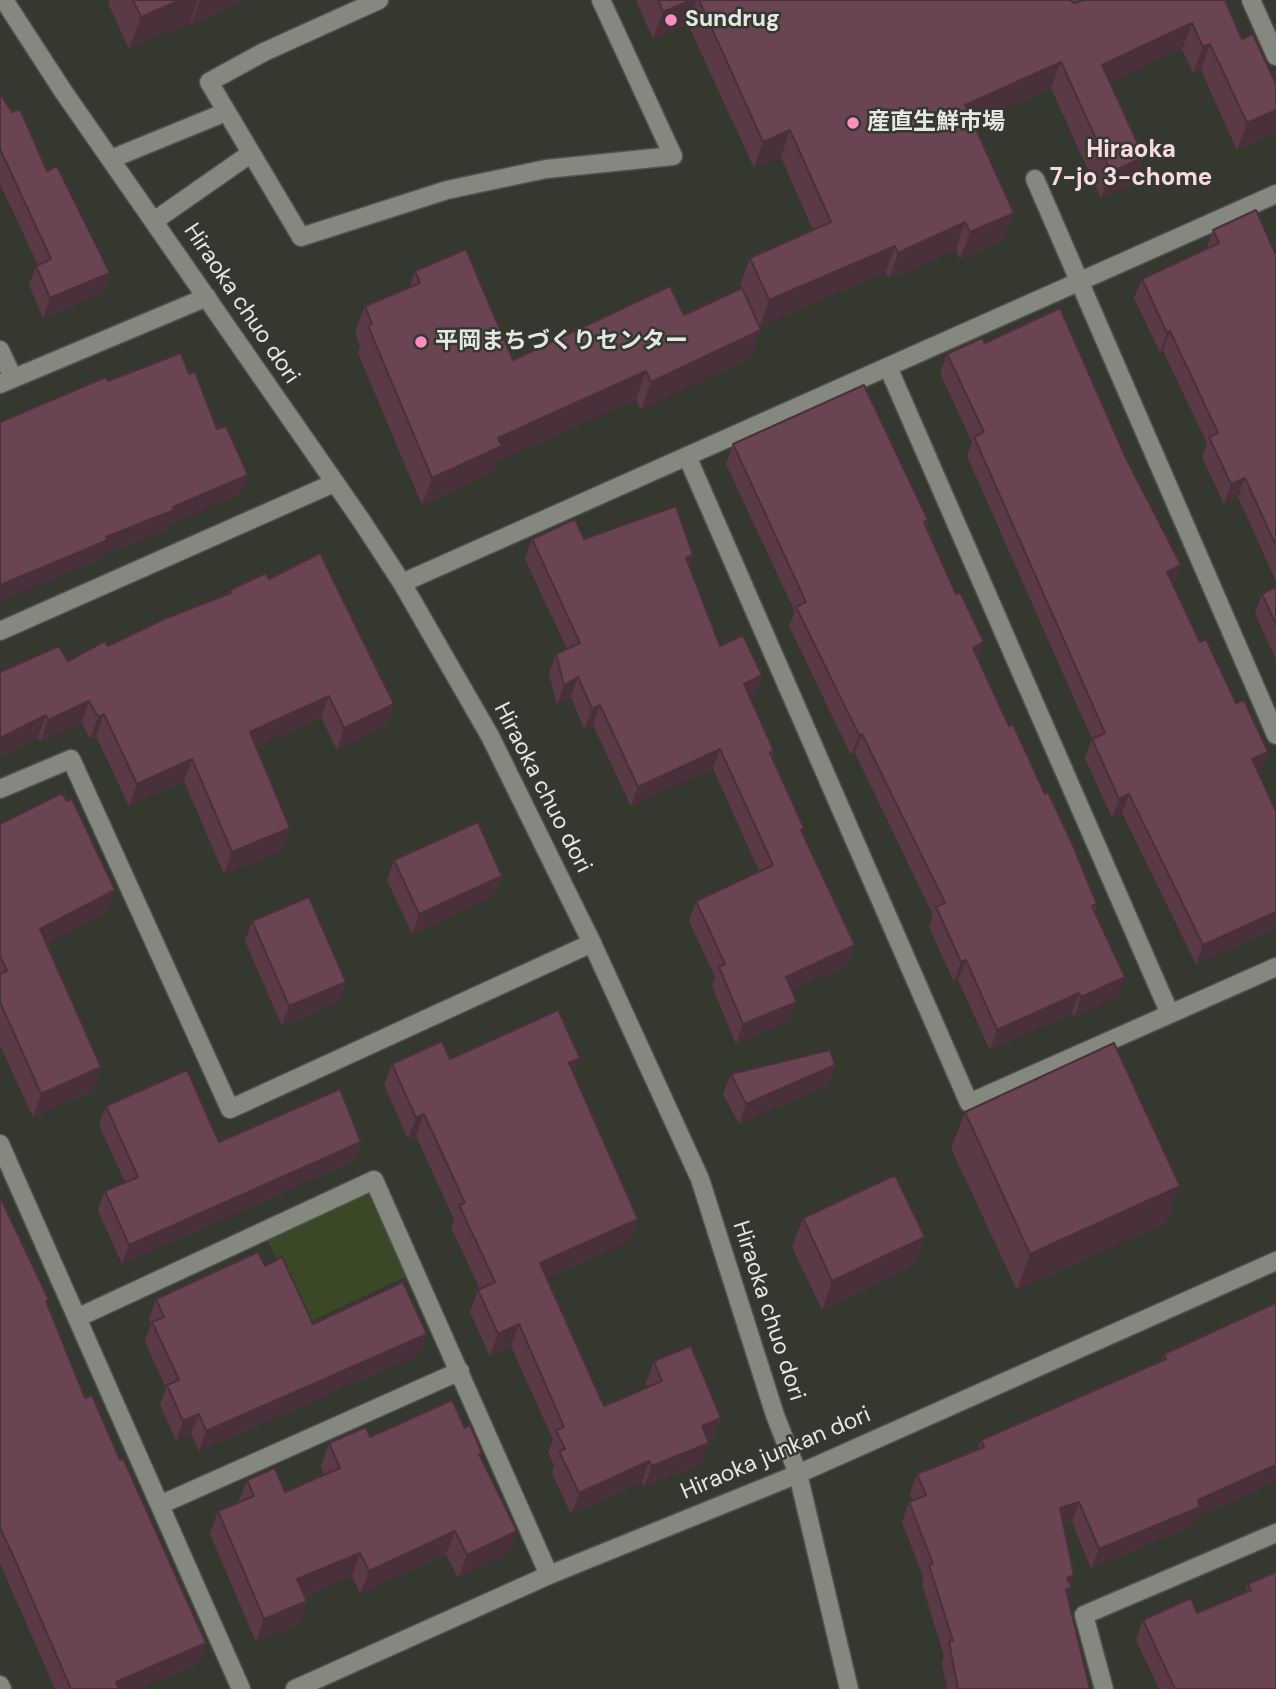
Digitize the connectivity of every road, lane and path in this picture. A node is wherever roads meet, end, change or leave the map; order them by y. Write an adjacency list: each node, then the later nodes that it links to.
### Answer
1 (4, 0): 8 (street, Hiraoka chuo dori)
2 (379, 0): 6 (street)
3 (601, 0): 7 (street)
4 (1251, 0): 5 (street)
5 (1276, 56)
6 (226, 112): 7 (street); 8 (street)
7 (250, 154): 11 (street)
8 (111, 159): 11 (street, Hiraoka chuo dori)
9 (1035, 179): 12 (street)
10 (1274, 200): 12 (street)
11 (154, 220): 13 (street, Hiraoka chuo dori)
12 (1080, 281): 15 (street); 21 (street)
13 (207, 297): 16 (street); 18 (street, Hiraoka chuo dori)
14 (0, 350): 16 (street)
15 (888, 367): 17 (street); 25 (street)
16 (6, 381)
17 (687, 456): 19 (street); 25 (street)
18 (334, 483): 19 (street, Hiraoka chuo dori); 20 (street)
19 (402, 583): 23 (street, Hiraoka chuo dori)
20 (0, 631)
21 (1276, 735)
22 (0, 789): 23 (street)
23 (592, 943): 30 (street, Hiraoka chuo dori)
24 (1276, 967): 25 (street)
25 (1170, 1014)
26 (0, 1144): 28 (street)
27 (1276, 1261): 30 (street, Hiraoka junkan dori)
28 (79, 1317): 29 (street); 31 (street)
29 (460, 1371): 31 (street); 33 (street)
30 (798, 1474): 33 (street, Hiraoka junkan dori); 36 (street, Hiraoka chuo dori)
31 (162, 1504): 34 (street)
32 (1276, 1533): 37 (street)
33 (549, 1575): 35 (street, Hiraoka junkan dori)
34 (242, 1689)
35 (295, 1689)
36 (849, 1689)
37 (1104, 1689)

